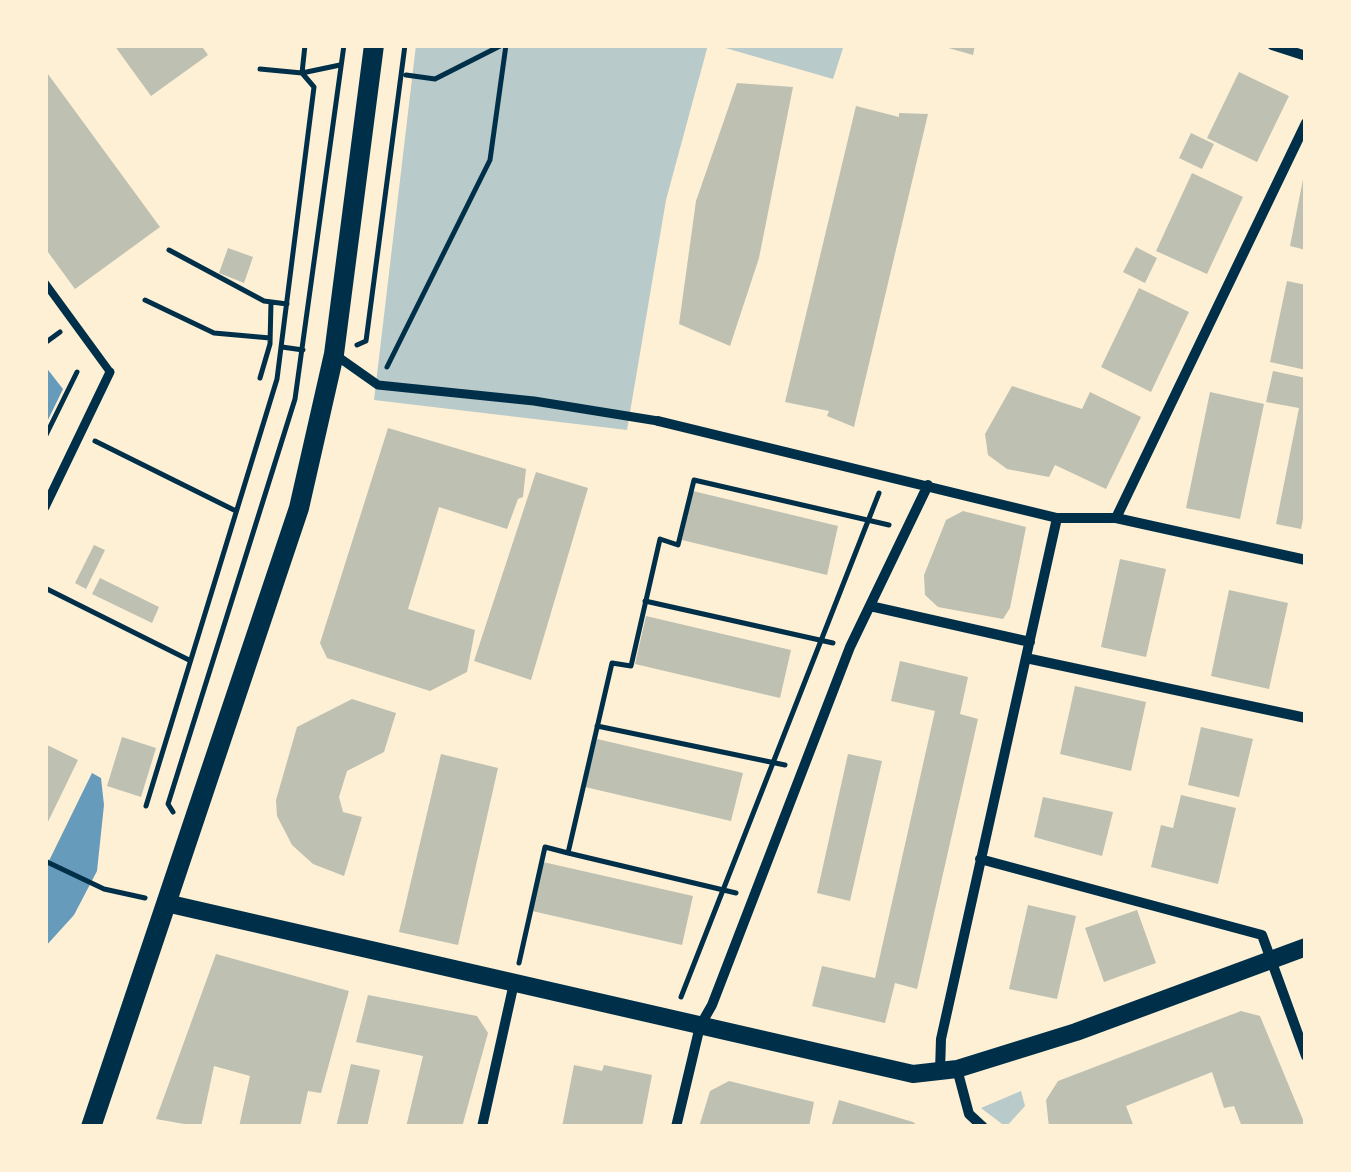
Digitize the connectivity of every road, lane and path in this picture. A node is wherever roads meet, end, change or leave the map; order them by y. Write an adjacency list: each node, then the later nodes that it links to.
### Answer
1 (306, 45): 10 (path)
2 (344, 45): 49 (path)
3 (374, 45): 19 (main road)
4 (405, 45): 19 (path)
5 (504, 45): 11 (path); 23 (path)
6 (1272, 45): 7 (street)
7 (1306, 56)
8 (340, 65): 10 (path)
9 (260, 69): 10 (path)
10 (302, 72): 17 (path)
11 (406, 75)
12 (1306, 123): 32 (street)
13 (169, 250): 16 (path)
14 (45, 282): 21 (lane)
15 (145, 300): 18 (path)
16 (271, 302): 17 (path); 18 (path)
17 (287, 304): 30 (path)
18 (270, 338): 22 (path)
19 (334, 354): 23 (street); 49 (main road)
20 (77, 372): 26 (path)
21 (110, 372): 25 (street)
22 (260, 378)
23 (378, 385): 24 (street)
24 (658, 421): 27 (street)
25 (80, 434): 29 (street); 30 (path)
26 (45, 437)
27 (886, 475): 28 (street); 33 (path)
28 (928, 485): 31 (street); 34 (street)
29 (45, 507)
30 (236, 511): 43 (path)
31 (1057, 518): 32 (street); 40 (street)
32 (1116, 518): 35 (street)
33 (868, 520): 34 (path); 37 (path); 39 (path)
34 (907, 529): 38 (street)
35 (1306, 560)
36 (45, 588): 43 (path)
37 (645, 601): 39 (path); 45 (path)
38 (870, 606): 40 (street); 41 (street)
39 (822, 640): 41 (path); 46 (path)
40 (1030, 642): 42 (street)
41 (850, 647): 47 (street)
42 (1026, 658): 44 (street); 51 (street)
43 (189, 660): 48 (path)
44 (1306, 718)
45 (598, 726): 46 (path); 50 (path)
46 (774, 762): 47 (path); 53 (path)
47 (803, 768): 54 (street)
48 (146, 806)
49 (189, 836): 55 (main road)
50 (568, 853): 53 (path); 58 (path)
51 (980, 859): 57 (street); 62 (street)
52 (45, 861): 55 (path)
53 (724, 890): 54 (path); 59 (path)
54 (754, 897): 60 (street)
55 (166, 903): 58 (street); 63 (main road)
56 (1306, 947): 57 (street)
57 (1270, 960): 61 (street); 62 (street)
58 (514, 984): 60 (street); 64 (street)
59 (681, 997)
60 (700, 1026): 62 (street); 65 (street)
61 (1306, 1056)
62 (949, 1070): 66 (street)
63 (90, 1127)
64 (482, 1127)
65 (676, 1127)
66 (983, 1127)

